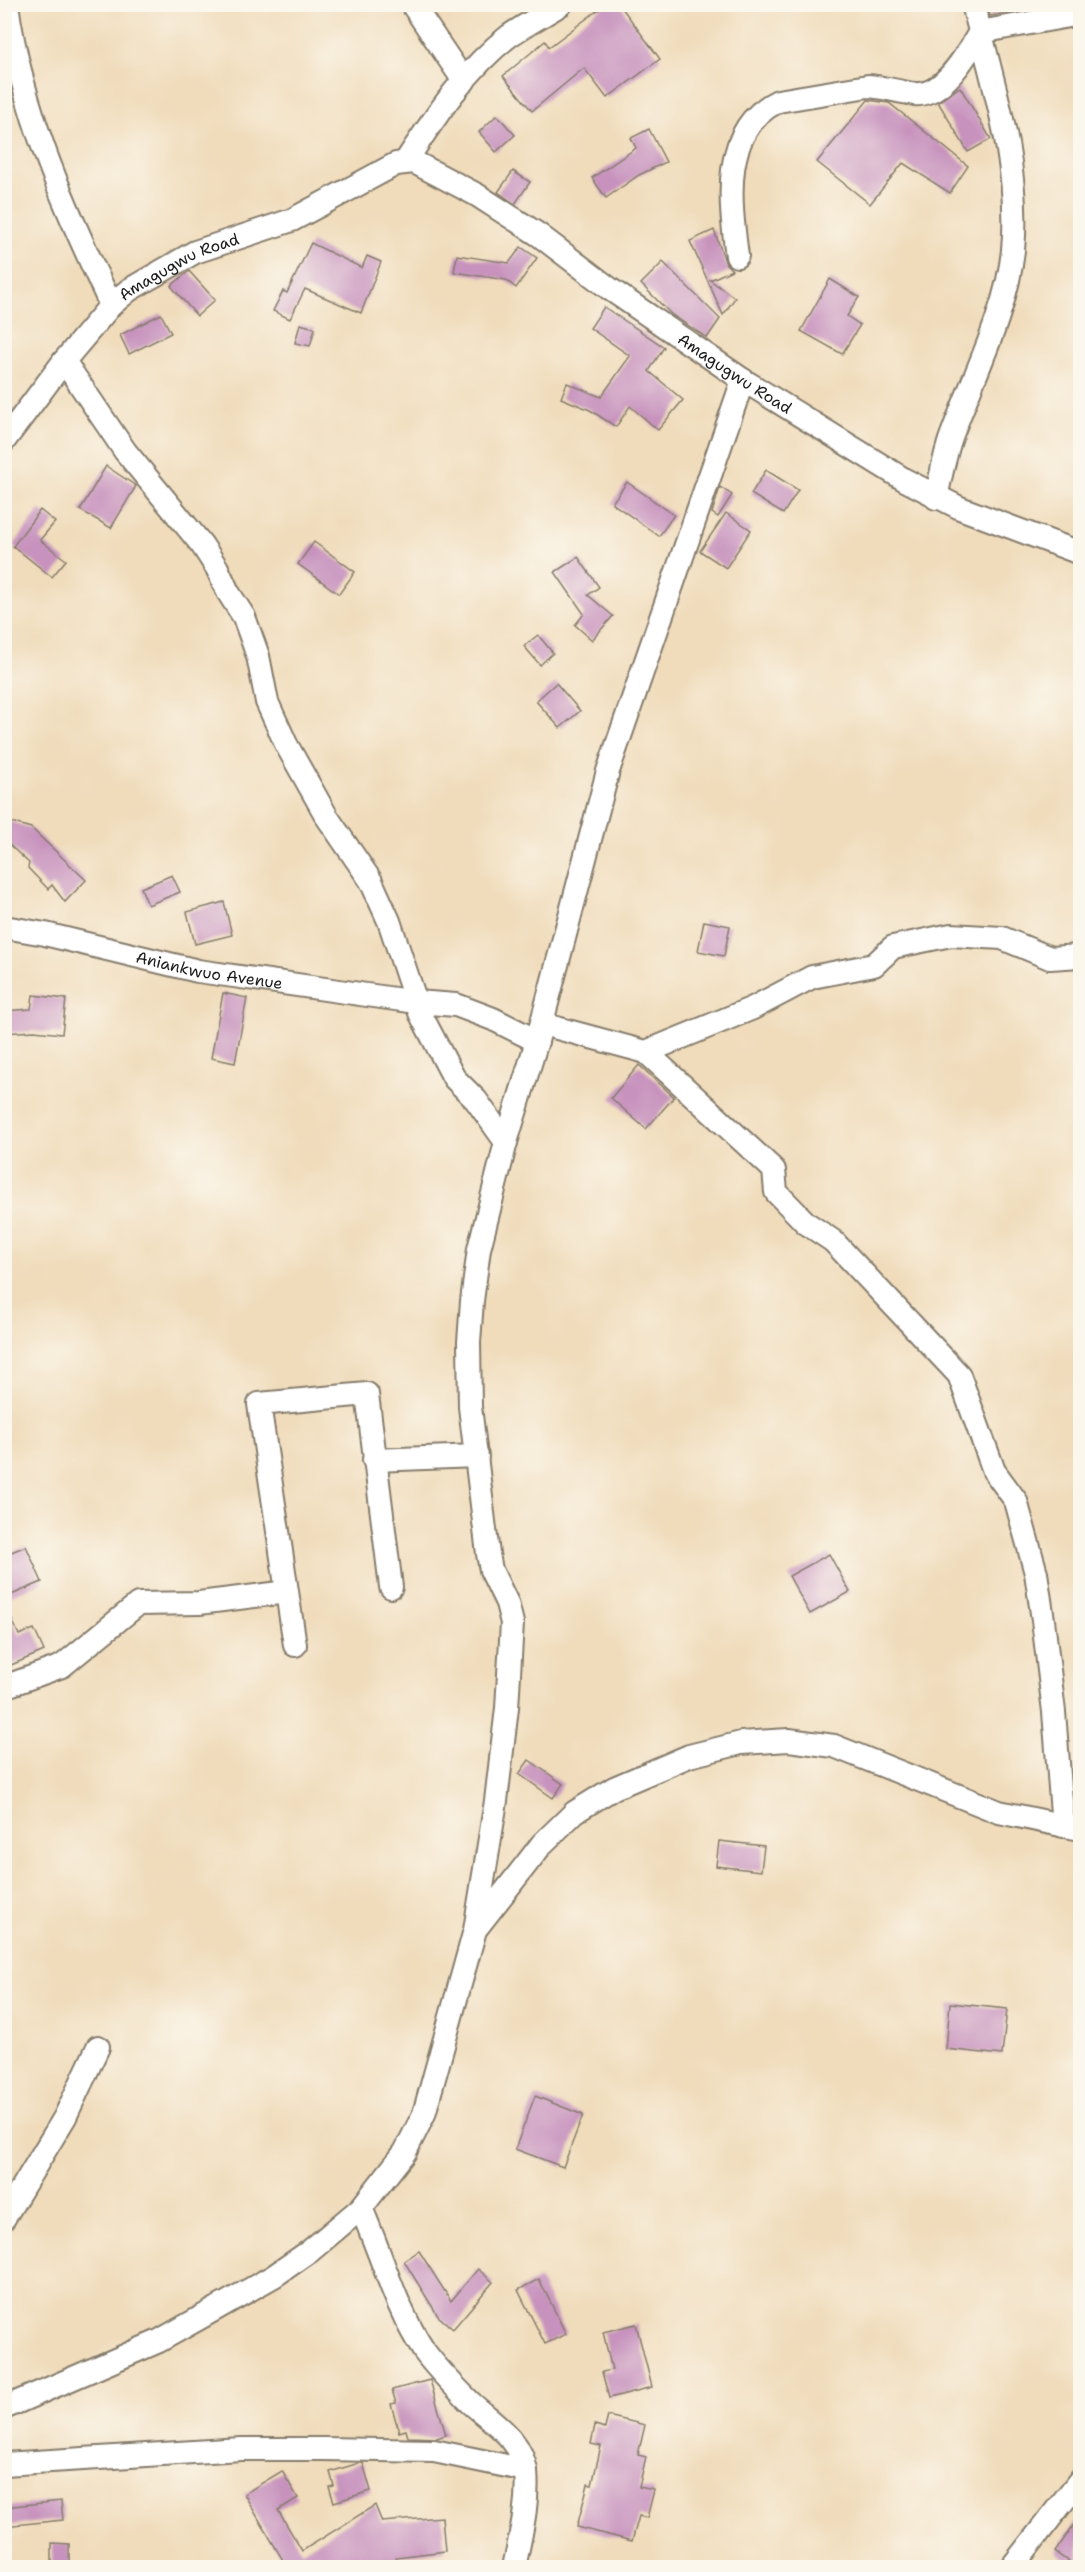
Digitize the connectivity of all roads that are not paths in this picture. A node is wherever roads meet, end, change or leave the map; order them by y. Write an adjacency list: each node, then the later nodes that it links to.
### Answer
1 (7, 4): 7 (street)
2 (412, 4): 8 (street)
3 (561, 4): 8 (street)
4 (973, 4): 6 (street)
5 (1080, 14): 6 (street)
6 (980, 32): 10 (street); 15 (street)
7 (13, 78): 11 (street)
8 (464, 81): 9 (street)
9 (406, 161): 11 (street, Amagugwu Road); 13 (street, Amagugwu Road)
10 (737, 255)
11 (111, 305): 12 (street, Amagugwu Road)
12 (64, 361): 14 (street, Amagugwu Road); 19 (street)
13 (743, 380): 15 (street, Amagugwu Road); 20 (street)
14 (4, 441)
15 (936, 498): 16 (street, Amagugwu Road)
16 (1080, 553)
17 (4, 927): 19 (street, Aniankwuo Avenue)
18 (1080, 956): 21 (street)
19 (416, 1002): 20 (street, Aniankwuo Avenue); 22 (street)
20 (539, 1033): 21 (street, Aniankwuo Avenue); 22 (street)
21 (646, 1052): 29 (street)
22 (506, 1142): 23 (street)
23 (477, 1456): 24 (street); 30 (street)
24 (374, 1460): 25 (street); 26 (street)
25 (391, 1587)
26 (287, 1592): 27 (street); 28 (street)
27 (295, 1645)
28 (4, 1687)
29 (1072, 1828): 30 (street)
30 (475, 1930): 32 (street)
31 (98, 2047): 33 (street)
32 (361, 2208): 34 (street); 36 (street)
33 (4, 2218)
34 (4, 2408)
35 (4, 2464): 36 (street)
36 (526, 2470): 38 (street)
37 (1080, 2480): 39 (street)
38 (514, 2568)
39 (1011, 2568)

